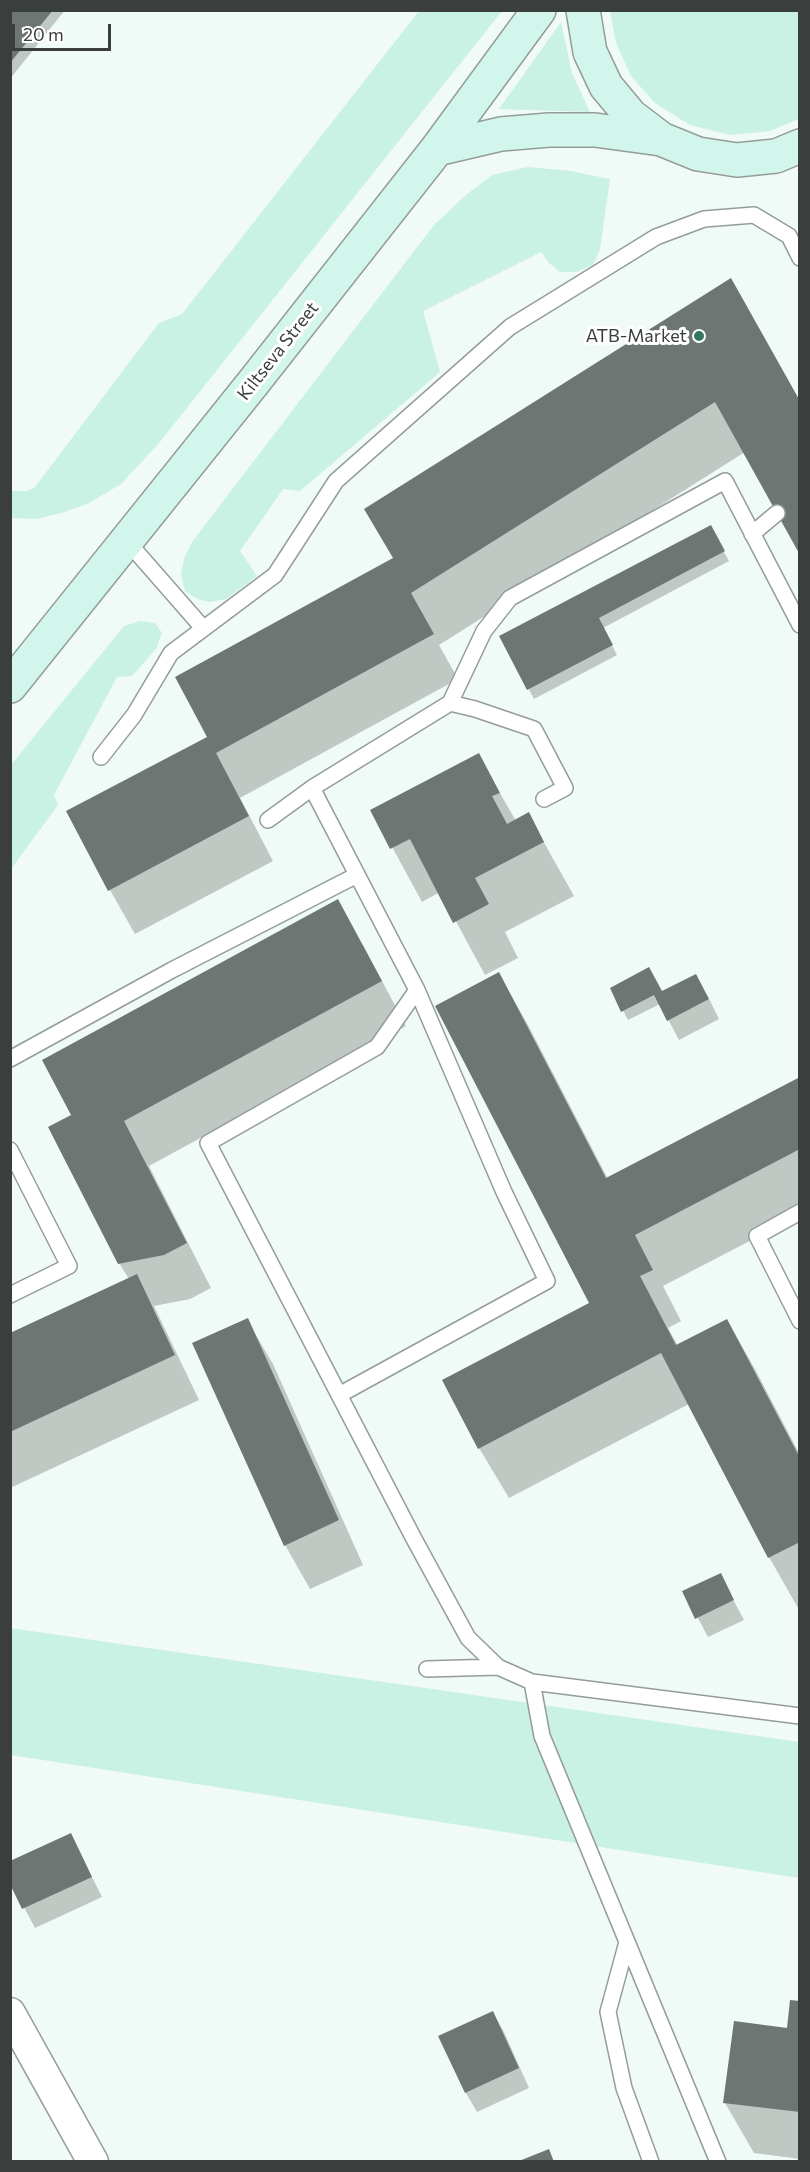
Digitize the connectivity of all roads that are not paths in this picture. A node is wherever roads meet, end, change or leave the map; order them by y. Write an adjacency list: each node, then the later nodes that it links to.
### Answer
1 (539, 10): 4 (main road, Kiltseva Street)
2 (583, 10): 3 (main road)
3 (661, 139): 4 (main road); 5 (main road)
4 (437, 149): 9 (main road, Kiltseva Street)
5 (792, 156)
6 (800, 258): 11 (lane)
7 (777, 513): 8 (lane)
8 (752, 534): 10 (lane); 13 (lane)
9 (126, 540): 11 (lane); 12 (main road, Kiltseva Street)
10 (800, 625)
11 (203, 628): 14 (lane)
12 (10, 686)
13 (450, 703): 15 (lane); 16 (lane)
14 (100, 757)
15 (312, 788): 17 (lane); 18 (lane)
16 (544, 799)
17 (268, 820)
18 (357, 875): 19 (lane); 20 (lane)
19 (417, 990): 25 (lane); 25 (lane)
20 (10, 1059)
21 (10, 1150): 23 (lane)
22 (800, 1212): 24 (lane)
23 (10, 1295)
24 (800, 1321)
25 (339, 1395): 26 (lane)
26 (498, 1667): 27 (lane); 28 (lane)
27 (427, 1669)
28 (532, 1682): 29 (lane); 30 (lane)
29 (800, 1716)
30 (627, 1942): 33 (lane); 34 (lane)
31 (10, 2013): 32 (street)
32 (93, 2162)
33 (651, 2162)
34 (717, 2162)

